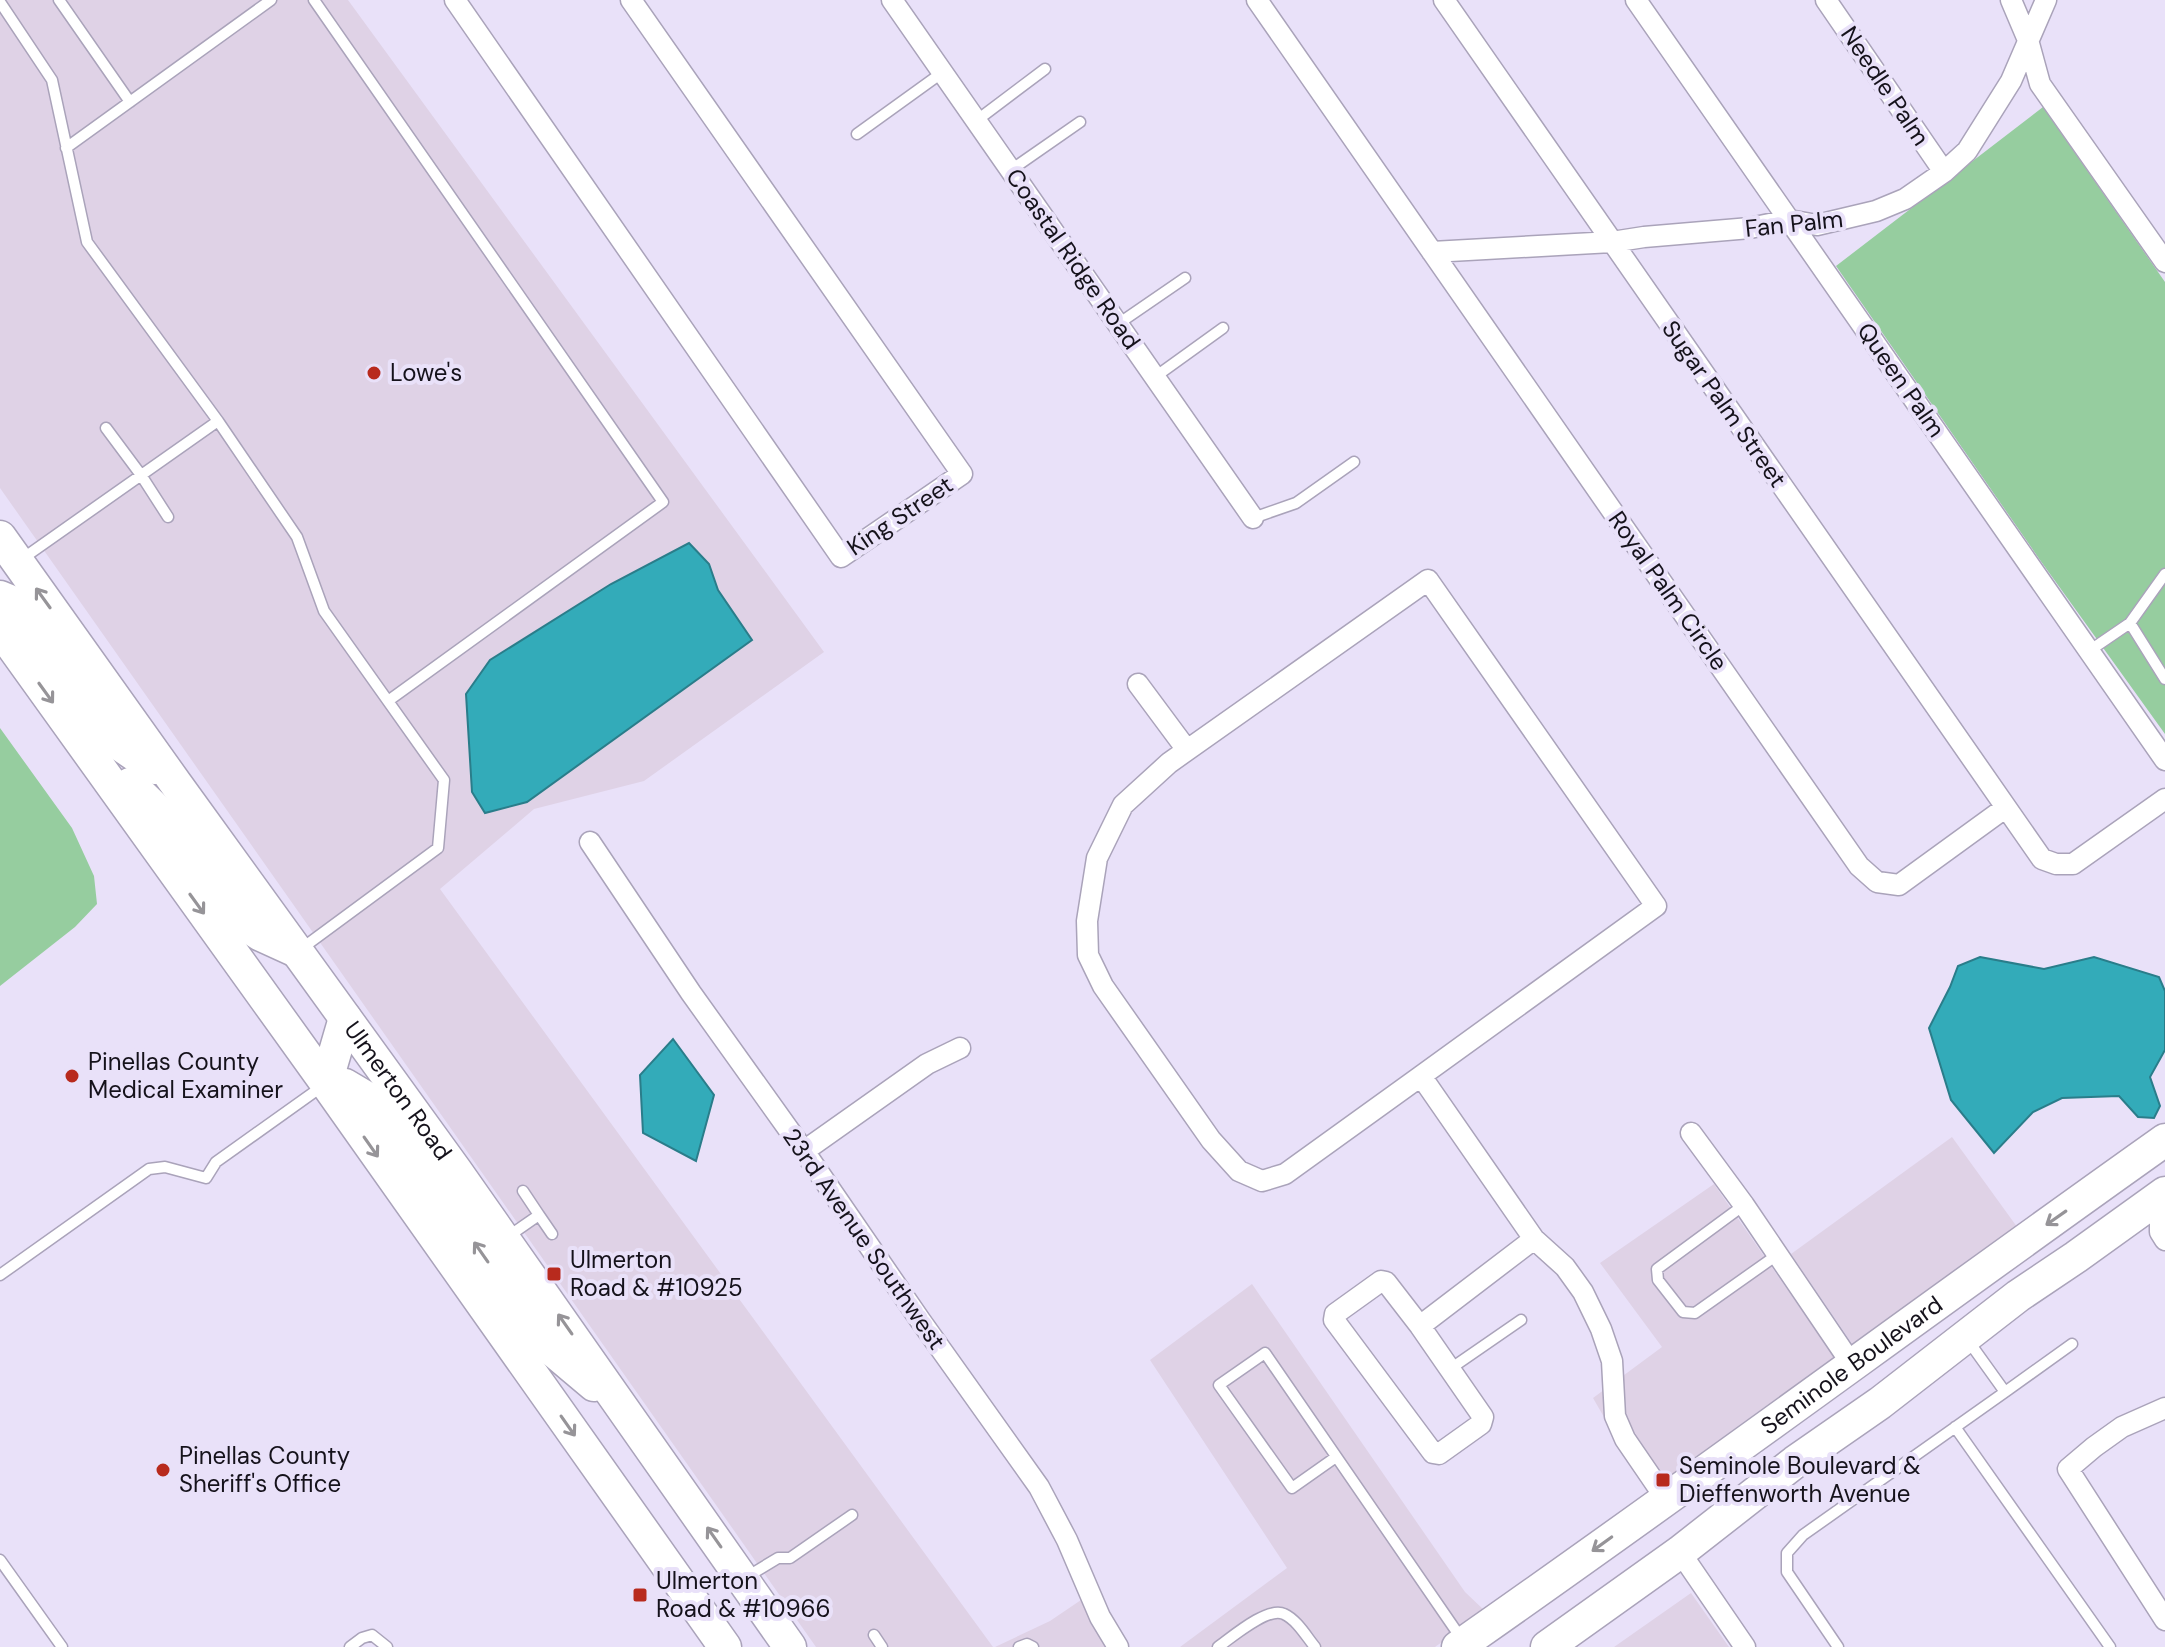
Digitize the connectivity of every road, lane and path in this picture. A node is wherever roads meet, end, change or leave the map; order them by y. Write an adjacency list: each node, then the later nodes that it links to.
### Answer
1 (59, 0): 17 (lane)
2 (314, 0): 46 (lane)
3 (455, 0): 4 (street, King Street)
4 (631, 0)
5 (892, 0): 16 (street, Coastal Ridge Road)
6 (1257, 0): 26 (street, Royal Palm Circle)
7 (1444, 0): 25 (street, Sugar Palm Street)
8 (1636, 0): 24 (street, Queen Palm)
9 (1826, 0): 23 (street, Needle Palm)
10 (2011, 0): 14 (street)
11 (2046, 0): 14 (street, Fan Palm)
12 (0, 2): 21 (lane)
13 (264, 2): 17 (lane)
14 (2028, 40): 23 (street, Fan Palm); 27 (street)
15 (1045, 69): 18 (lane)
16 (943, 72): 18 (street, Coastal Ridge Road); 20 (lane)
17 (130, 102): 21 (lane)
18 (976, 121): 22 (street, Coastal Ridge Road)
19 (1080, 122): 22 (lane)
20 (857, 134)
21 (66, 148): 32 (lane)
22 (1011, 170): 29 (street, Coastal Ridge Road)
23 (1944, 172): 24 (street, Fan Palm)
24 (1789, 220): 25 (street, Fan Palm); 43 (street, Queen Palm)
25 (1612, 242): 26 (street, Fan Palm); 52 (street, Sugar Palm Street)
26 (1432, 252): 52 (street, Royal Palm Circle)
27 (2165, 262)
28 (1185, 278): 29 (lane)
29 (1118, 324): 31 (street, Coastal Ridge Road)
30 (1223, 328): 31 (lane)
31 (1155, 377): 37 (street, Coastal Ridge Road)
32 (218, 421): 35 (lane); 46 (lane)
33 (106, 428): 35 (lane)
34 (1354, 462): 37 (lane)
35 (141, 475): 36 (lane); 38 (lane)
36 (168, 517)
37 (1253, 518)
38 (9, 550): 50 (main road, Ulmerton Road, one-way to 38)
39 (2165, 574): 41 (lane)
40 (0, 597): 50 (main road)
41 (2130, 623): 43 (lane); 44 (lane)
42 (0, 629): 48 (main road, one-way to 48)
43 (2089, 651): 49 (street, Queen Palm)
44 (2165, 679)
45 (1138, 684): 47 (street)
46 (388, 701): 54 (lane)
47 (1187, 750): 57 (street); 57 (street)
48 (89, 753): 54 (main road); 58 (main road, one-way to 58)
49 (2165, 760)
50 (176, 784): 54 (main road, Ulmerton Road)
51 (2165, 799): 52 (street)
52 (2005, 808)
53 (590, 842): 61 (street, 23rd Avenue Southwest)
54 (297, 951): 55 (main road, Ulmerton Road)
55 (345, 1018): 58 (main road); 68 (main road, Ulmerton Road)
56 (960, 1048): 61 (street)
57 (1421, 1076): 69 (street)
58 (326, 1083): 72 (lane); 81 (main road, one-way to 58); 97 (main road, one-way to 97)
59 (1691, 1133): 65 (street)
60 (2165, 1140): 62 (main road, Seminole Boulevard)
61 (804, 1151): 102 (street, 23rd Avenue Southwest)
62 (2101, 1186): 73 (main road); 78 (main road, Seminole Boulevard, one-way to 78)
63 (523, 1191): 66 (lane)
64 (2164, 1194): 70 (street); 73 (main road, Seminole Boulevard)
65 (1744, 1205): 71 (street); 71 (lane)
66 (539, 1215): 67 (lane); 68 (lane)
67 (552, 1234)
68 (504, 1239): 81 (main road, Ulmerton Road, one-way to 68)
69 (1534, 1239): 75 (street); 86 (street)
70 (2165, 1240)
71 (1777, 1255): 78 (street)
72 (0, 1275)
73 (2018, 1296): 76 (main road, Seminole Boulevard)
74 (1521, 1320): 79 (lane)
75 (1420, 1326): 79 (street); 79 (street)
76 (1966, 1337): 80 (lane); 85 (main road, Seminole Boulevard)
77 (2072, 1344): 80 (lane)
78 (1853, 1366): 85 (main road); 86 (main road, Seminole Boulevard)
79 (1450, 1369)
80 (2005, 1392): 83 (lane)
81 (627, 1412): 90 (main road, Ulmerton Road, one-way to 81)
82 (2162, 1417): 91 (street)
83 (1955, 1427): 107 (lane); 108 (lane)
84 (1336, 1457): 84 (lane); 93 (lane)
85 (1795, 1462): 88 (main road, Seminole Boulevard)
86 (1666, 1499): 88 (main road); 93 (main road, Seminole Boulevard, one-way to 93)
87 (852, 1515): 90 (lane)
88 (1680, 1552): 105 (main road, Seminole Boulevard); 106 (street)
89 (0, 1560): 94 (lane)
90 (743, 1579): 98 (main road, Ulmerton Road)
91 (2165, 1620)
92 (874, 1635): 99 (lane)
93 (1461, 1645)
94 (62, 1647)
95 (350, 1647): 96 (lane)
96 (387, 1647)
97 (725, 1647)
98 (790, 1647)
99 (882, 1647)
100 (1019, 1647): 101 (lane)
101 (1033, 1647)
102 (1118, 1647)
103 (1218, 1647): 104 (lane)
104 (1315, 1647)
105 (1547, 1647)
106 (1745, 1647)
107 (1838, 1647)
108 (2110, 1647)

